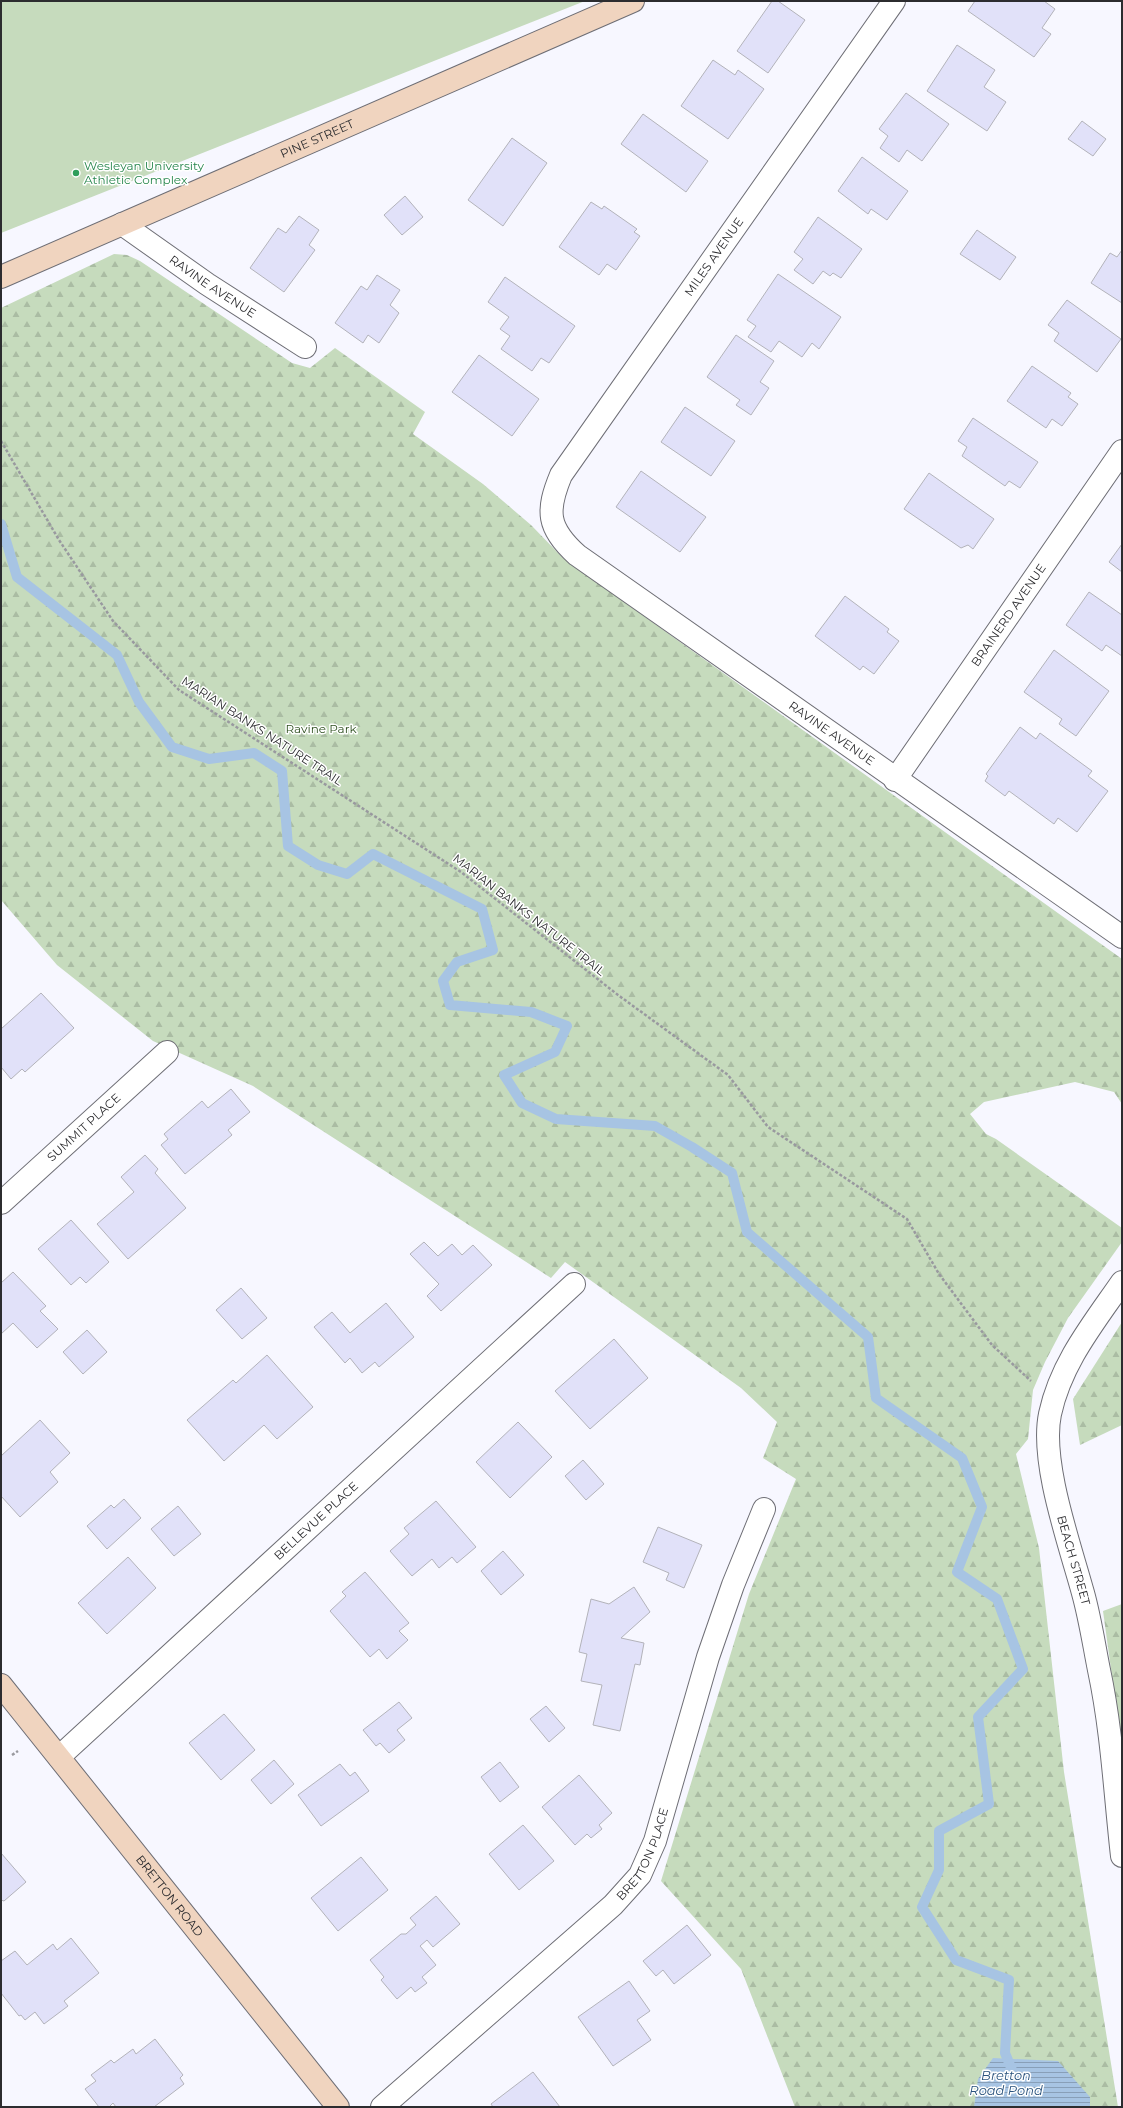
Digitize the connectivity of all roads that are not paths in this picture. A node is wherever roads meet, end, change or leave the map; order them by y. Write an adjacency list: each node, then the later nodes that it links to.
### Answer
1 (633, 1): 3 (street, PINE STREET)
2 (894, 1): 7 (street, MILES AVENUE)
3 (122, 224): 4 (street, PINE STREET); 5 (street, RAVINE AVENUE)
4 (1, 277)
5 (305, 347)
6 (1122, 451): 8 (street, BRAINERD AVENUE)
7 (552, 520): 8 (street, RAVINE AVENUE)
8 (895, 780): 9 (street, RAVINE AVENUE)
9 (1122, 937)
10 (167, 1052): 11 (street, SUMMIT PLACE)
11 (1, 1203)
12 (1122, 1282): 17 (street, BEACH STREET)
13 (574, 1284): 16 (street, BELLEVUE PLACE)
14 (764, 1509): 19 (street, BRETTON PLACE)
15 (1, 1686): 16 (street, BRETTON ROAD)
16 (59, 1757): 18 (street, BRETTON ROAD)
17 (1122, 1856)
18 (338, 2107)
19 (382, 2107)

